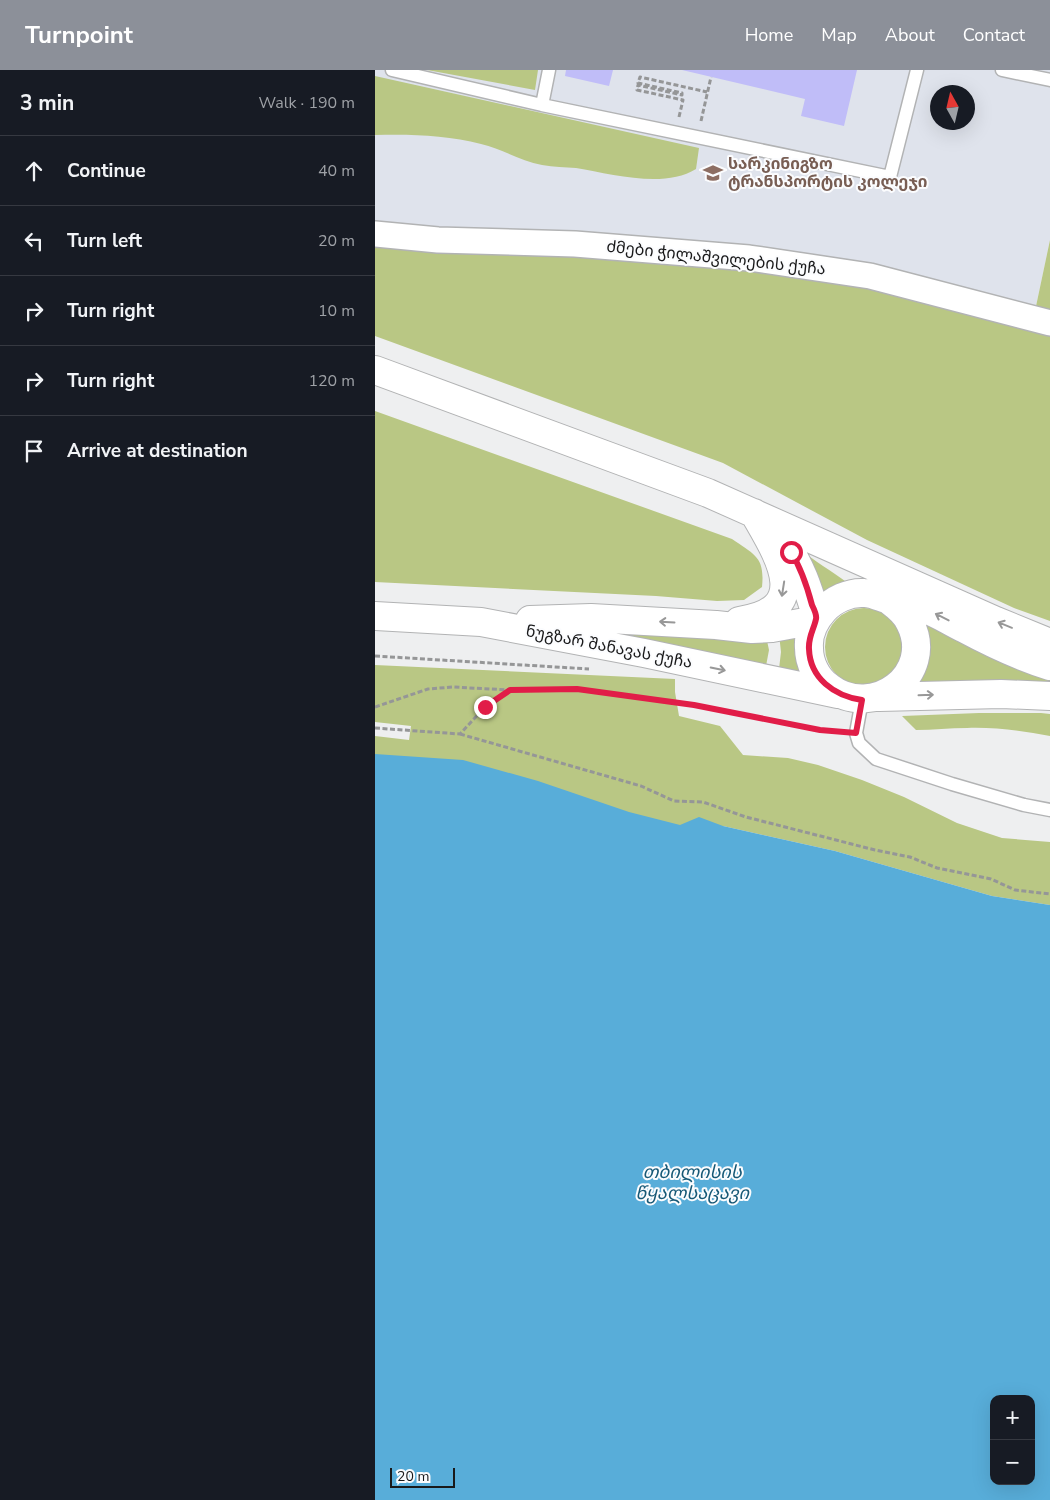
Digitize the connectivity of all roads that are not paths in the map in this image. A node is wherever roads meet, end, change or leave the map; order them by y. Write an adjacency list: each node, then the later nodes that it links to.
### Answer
1 (392, 70): 6 (lane)
2 (549, 70): 6 (lane)
3 (917, 70): 6 (lane)
4 (1002, 70): 5 (lane)
5 (1050, 80)
6 (542, 105)
7 (375, 234): 8 (street, ძმები ჭილაშვილების ქუჩა)
8 (1050, 323)
9 (375, 370): 10 (main road)
10 (754, 513): 11 (main road); 14 (main road); 16 (main road, one-way to 16)
11 (815, 540): 12 (main road); 17 (main road, one-way to 11)
12 (886, 598): 14 (main road); 18 (main road, one-way to 12); 20 (main road)
13 (375, 616): 15 (main road, ნუგზარ შანავას ქუჩა)
14 (816, 619): 16 (main road); 20 (main road)
15 (481, 622): 16 (main road, one-way to 15); 20 (main road, ნუგზარ შანავას ქუჩა, one-way to 20)
16 (716, 625)
17 (1050, 643)
18 (1050, 666)
19 (1050, 696): 20 (main road, ნუგზარ შანავას ქუჩა, one-way to 19)
20 (860, 697): 21 (lane)
21 (1050, 810)

